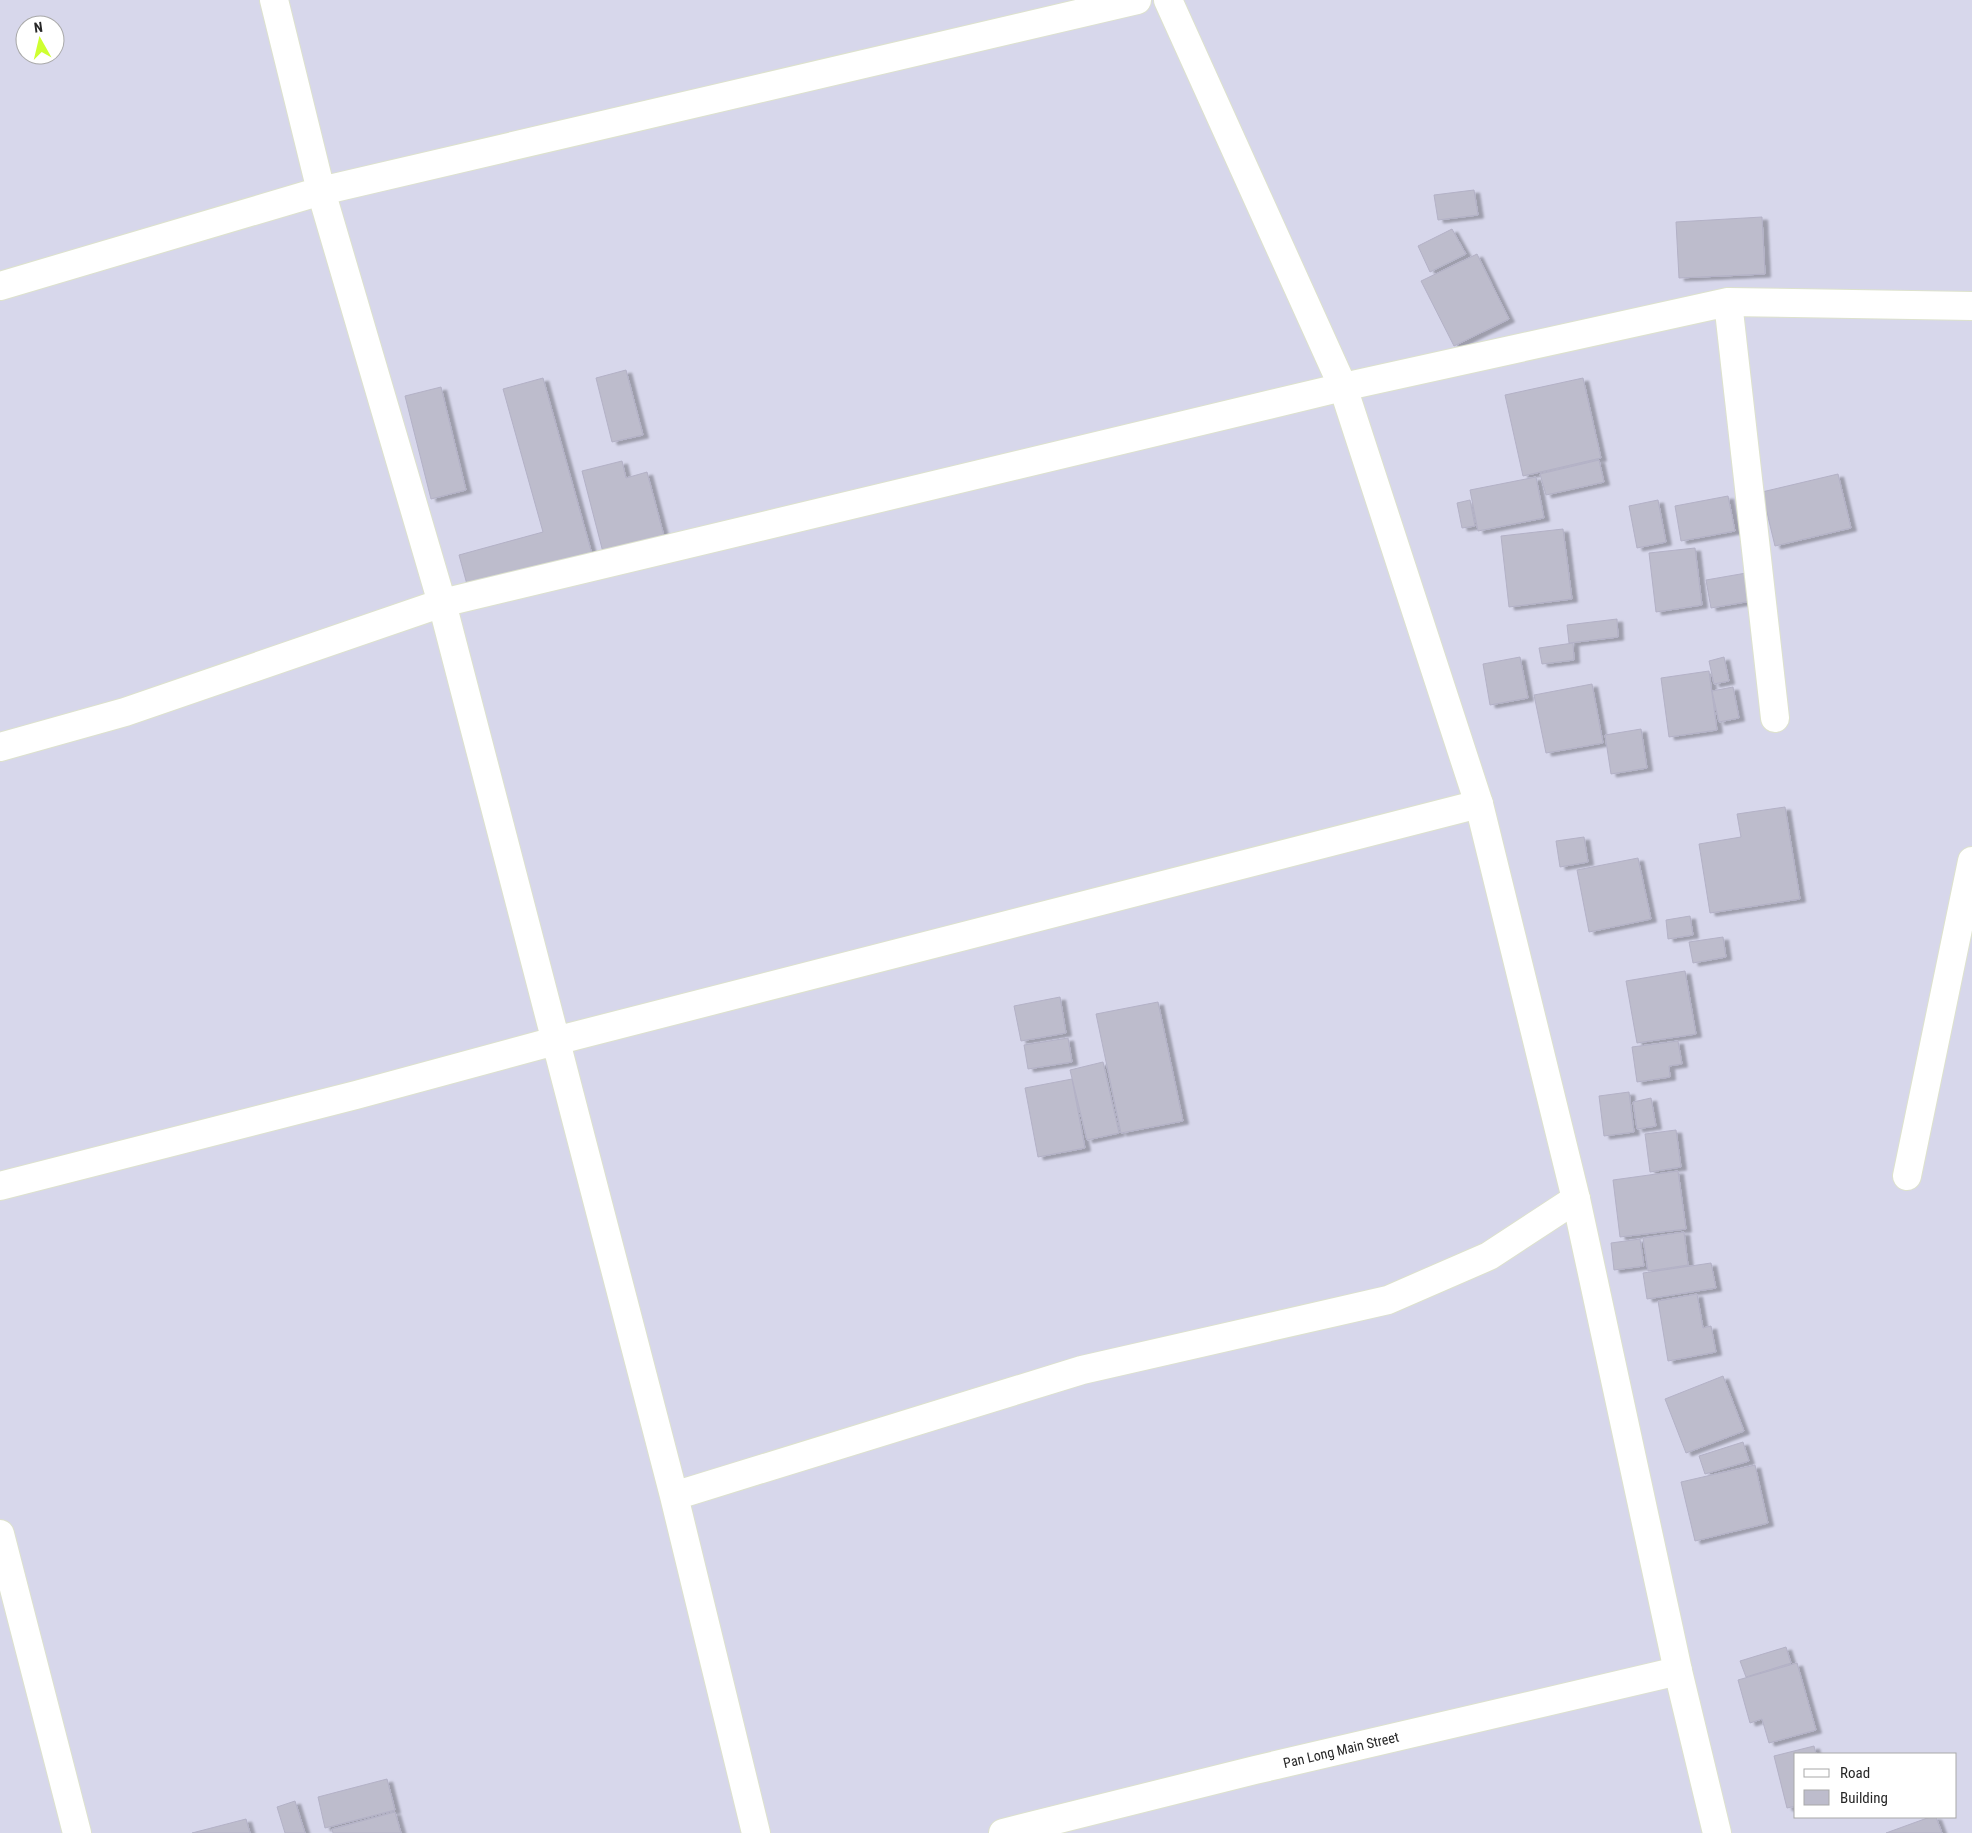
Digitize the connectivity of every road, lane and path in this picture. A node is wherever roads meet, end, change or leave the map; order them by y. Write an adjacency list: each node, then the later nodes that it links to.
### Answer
1 (274, 0): 4 (street)
2 (1137, 0): 4 (street)
3 (1168, 0): 8 (street)
4 (321, 191): 5 (street); 9 (street)
5 (0, 286)
6 (1728, 302): 7 (street); 8 (street); 10 (street)
7 (1972, 306)
8 (1343, 387): 9 (street); 12 (street)
9 (442, 603): 11 (street); 14 (street)
10 (1775, 718)
11 (0, 747)
12 (1480, 804): 14 (street); 17 (street)
13 (1972, 861): 15 (street)
14 (555, 1041): 16 (street); 18 (street)
15 (1907, 1176)
16 (0, 1186)
17 (1576, 1199): 18 (street); 20 (street)
18 (674, 1496): 22 (street)
19 (0, 1534): 21 (street)
20 (1678, 1671): 23 (street, Pan Long Main Street); 24 (street)
21 (77, 1833)
22 (756, 1833)
23 (1003, 1833)
24 (1717, 1833)

